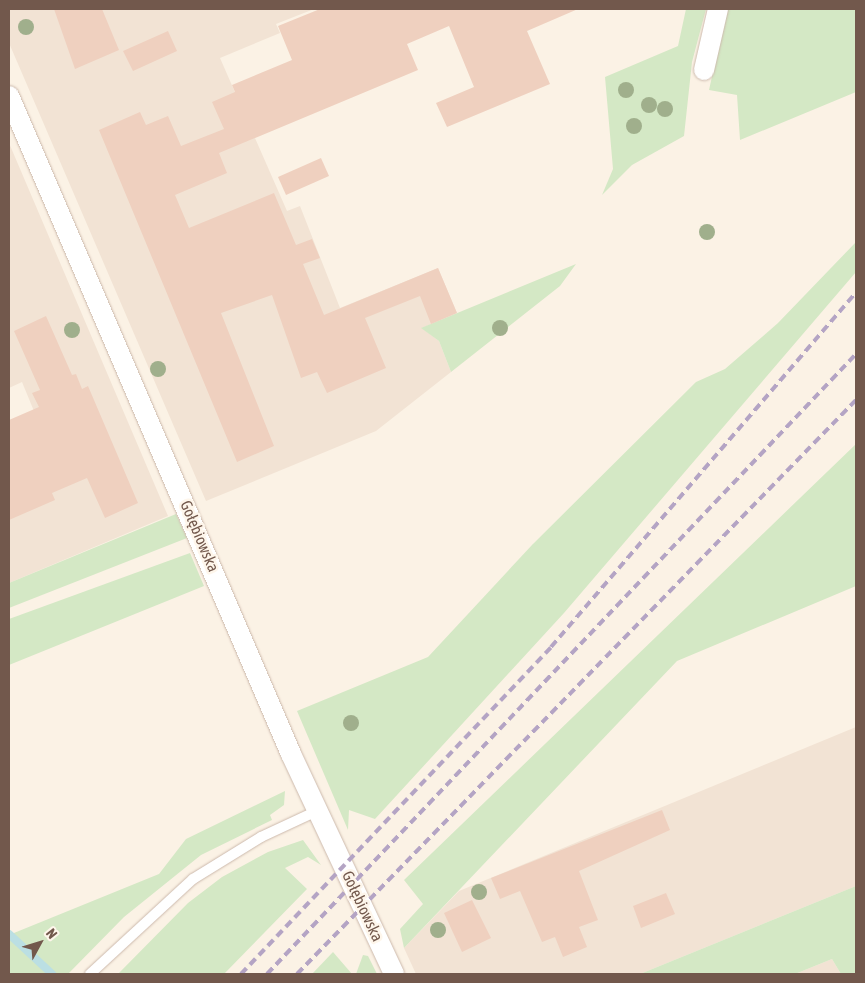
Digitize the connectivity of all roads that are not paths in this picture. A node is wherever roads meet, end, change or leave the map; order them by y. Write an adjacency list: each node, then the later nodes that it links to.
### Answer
1 (718, 9): 2 (street)
2 (704, 70)
3 (9, 96): 4 (street, Gołębiowska)
4 (319, 810): 5 (lane); 6 (street, Gołębiowska)
5 (90, 974)
6 (394, 974)

